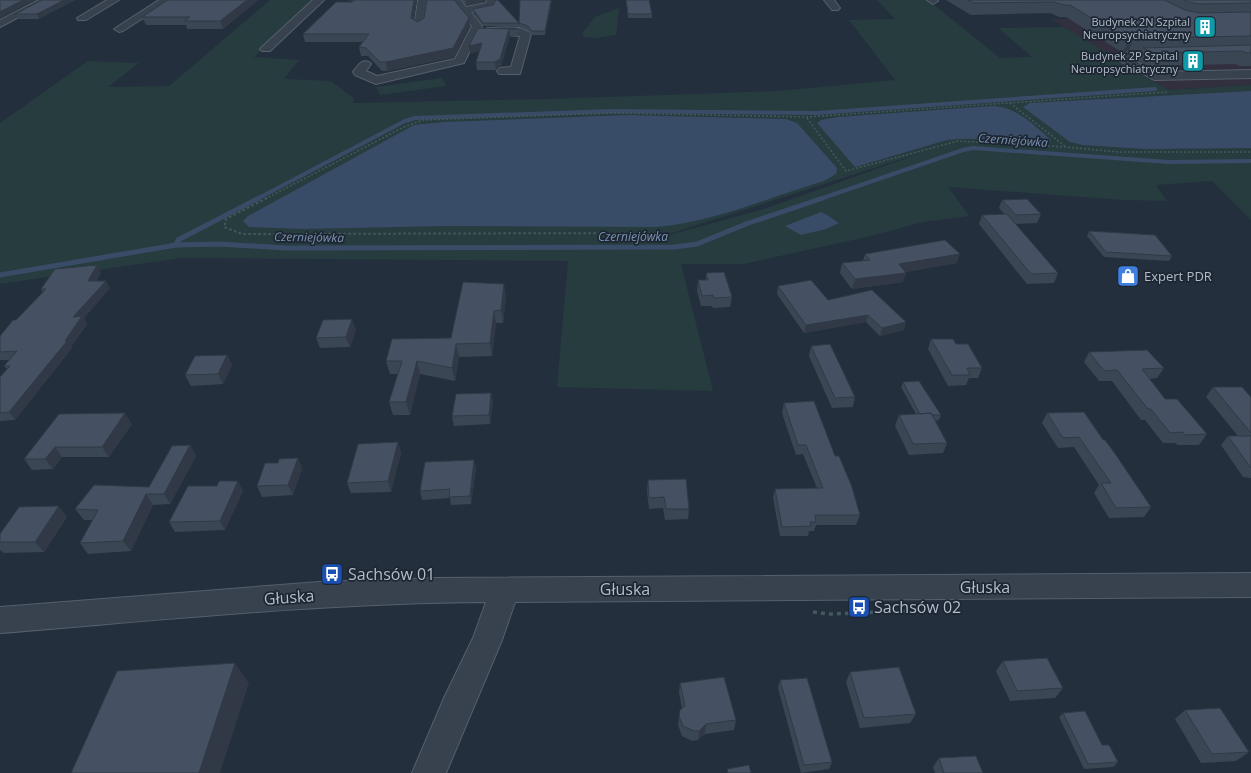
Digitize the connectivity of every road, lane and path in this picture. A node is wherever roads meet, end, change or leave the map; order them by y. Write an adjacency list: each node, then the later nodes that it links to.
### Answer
1 (46, 0): 13 (street)
2 (114, 0): 12 (street)
3 (166, 0): 15 (street)
4 (423, 0): 5 (street); 9 (street); 14 (street)
5 (427, 0)
6 (456, 0): 11 (street)
7 (492, 0): 11 (street)
8 (317, 2): 10 (street); 17 (street)
9 (411, 2)
10 (330, 5)
11 (464, 10): 16 (street)
12 (82, 18)
13 (0, 24)
14 (419, 26)
15 (120, 29)
16 (476, 31): 19 (street); 20 (street)
17 (266, 49)
18 (1181, 55): 21 (street)
19 (365, 64)
20 (503, 71)
21 (1251, 74)
22 (1172, 92): 23 (path)
23 (1009, 102): 24 (path); 25 (path)
24 (807, 117): 25 (path); 27 (path)
25 (1066, 147): 26 (path)
26 (1251, 152)
27 (657, 233)
28 (1251, 585): 29 (street, Głuska)
29 (503, 590): 30 (street, Głuska); 31 (street)
30 (0, 620)
31 (429, 773)

